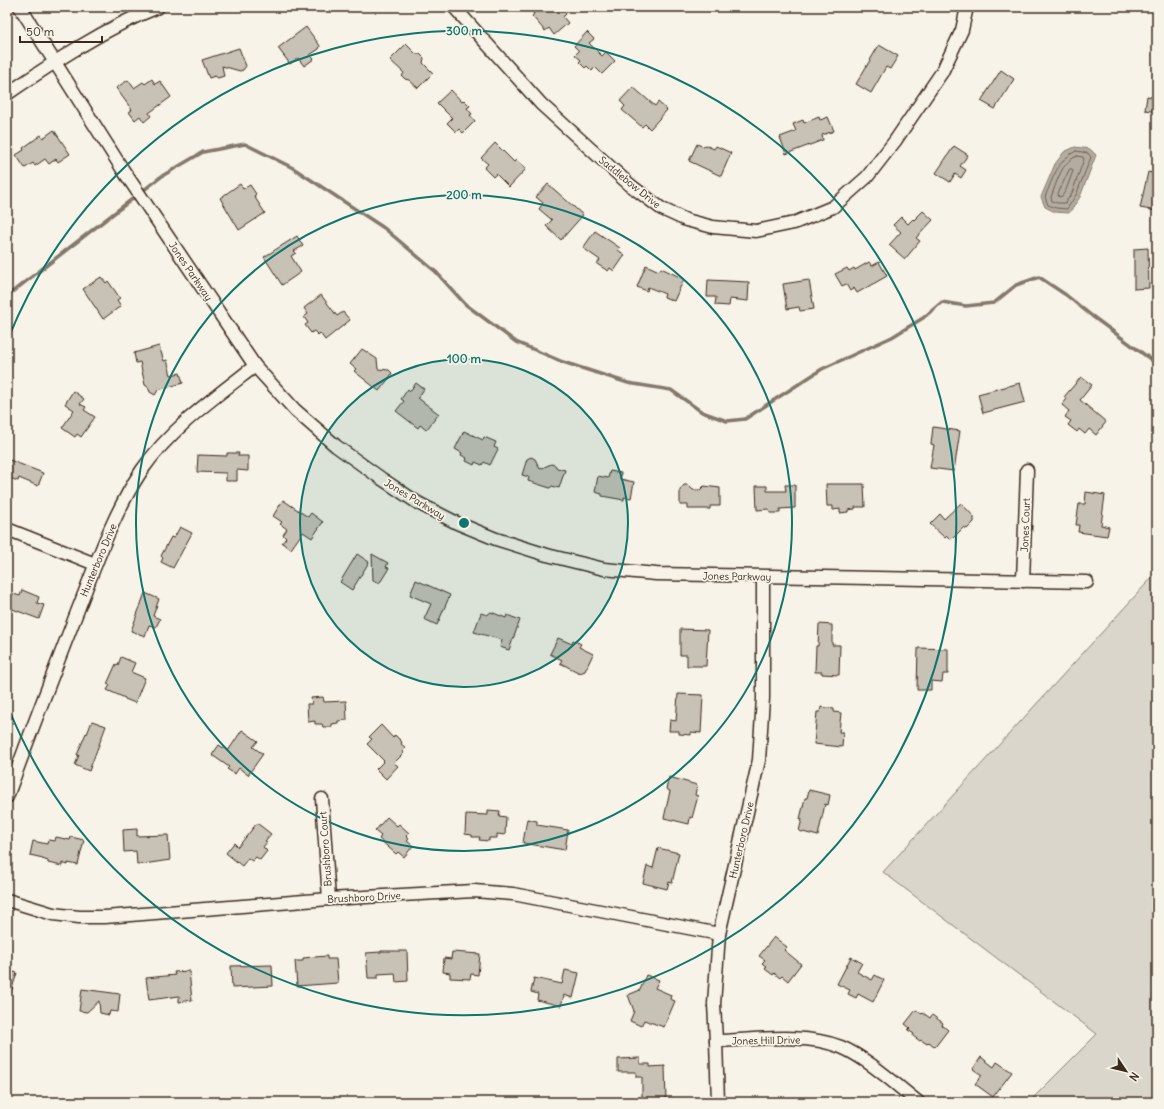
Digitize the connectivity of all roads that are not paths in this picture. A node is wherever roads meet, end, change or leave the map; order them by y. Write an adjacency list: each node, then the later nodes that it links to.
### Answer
1 (20, 7): 5 (street, Jones Parkway)
2 (158, 7): 5 (street)
3 (454, 7): 4 (street, Saddlebow Drive)
4 (968, 7)
5 (54, 62): 6 (street); 7 (street, Jones Parkway)
6 (7, 94)
7 (255, 366): 10 (street, Hunterboro Drive); 11 (street, Jones Parkway)
8 (1027, 470): 12 (street, Jones Court)
9 (7, 529): 10 (street)
10 (95, 564): 14 (street, Hunterboro Drive)
11 (763, 577): 12 (street, Jones Parkway); 18 (street, Hunterboro Drive)
12 (1023, 581): 13 (street, Jones Parkway)
13 (1087, 582)
14 (7, 797)
15 (322, 799): 16 (street, Brushboro Court)
16 (329, 899): 17 (street, Brushboro Drive); 18 (street, Brushboro Drive)
17 (7, 900)
18 (719, 934): 19 (street, Hunterboro Drive)
19 (716, 1041): 20 (street, Hunterboro Drive); 21 (street, Jones Hill Drive)
20 (718, 1102)
21 (918, 1102)

